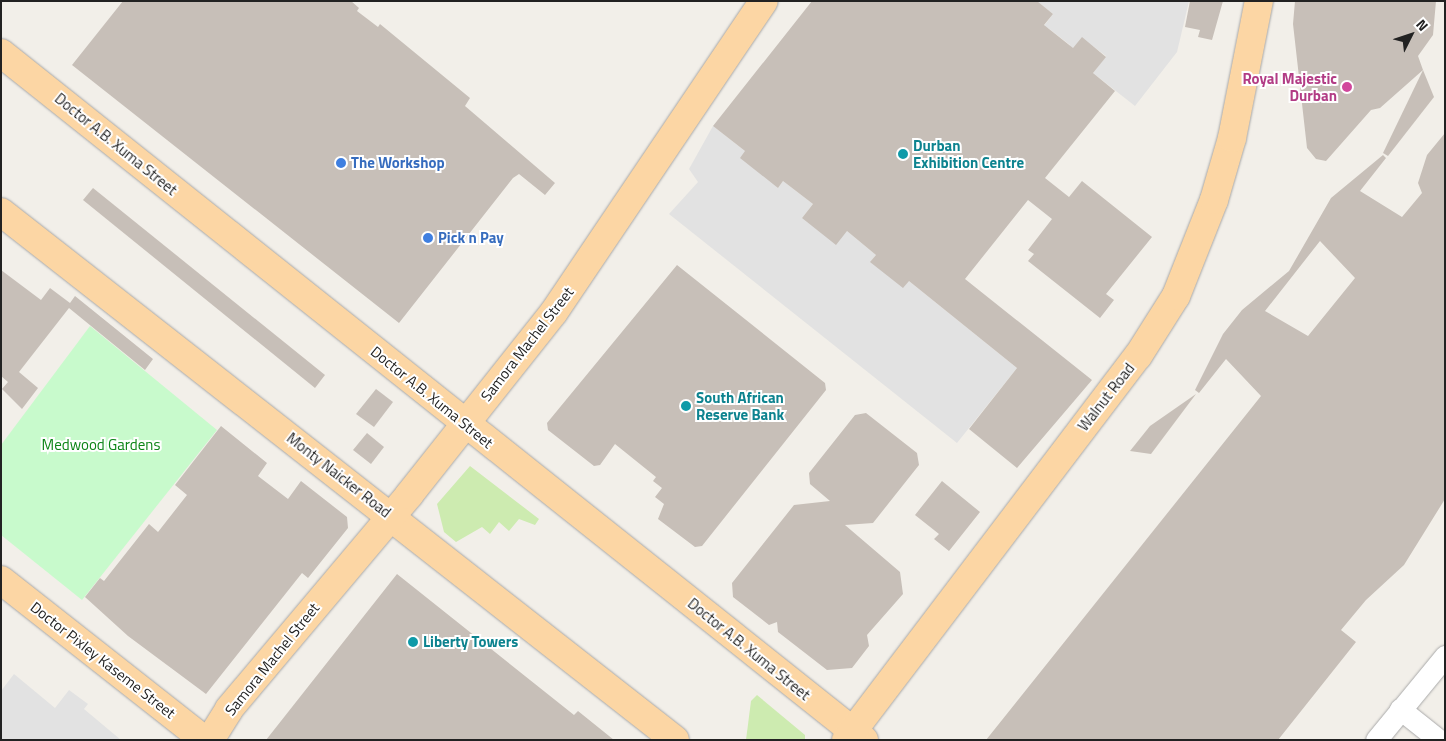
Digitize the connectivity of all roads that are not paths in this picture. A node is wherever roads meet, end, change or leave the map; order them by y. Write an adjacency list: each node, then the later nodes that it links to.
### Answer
1 (764, 1): 5 (main road, Samora Machel Street)
2 (1258, 1): 10 (main road, Walnut Road)
3 (1, 53): 5 (main road, Doctor A.B. Xuma Street)
4 (1, 212): 6 (main road, Monty Naicker Road)
5 (464, 424): 6 (main road, Samora Machel Street); 10 (main road, Doctor A.B. Xuma Street)
6 (391, 516): 12 (main road, Samora Machel Street); 13 (main road, Monty Naicker Road)
7 (1, 580): 11 (main road, Doctor Pixley Kaseme Street)
8 (1445, 656): 9 (street)
9 (1400, 709): 14 (street); 15 (street)
10 (854, 737)
11 (204, 740)
12 (210, 740)
13 (675, 740)
14 (1376, 740)
15 (1439, 740)

